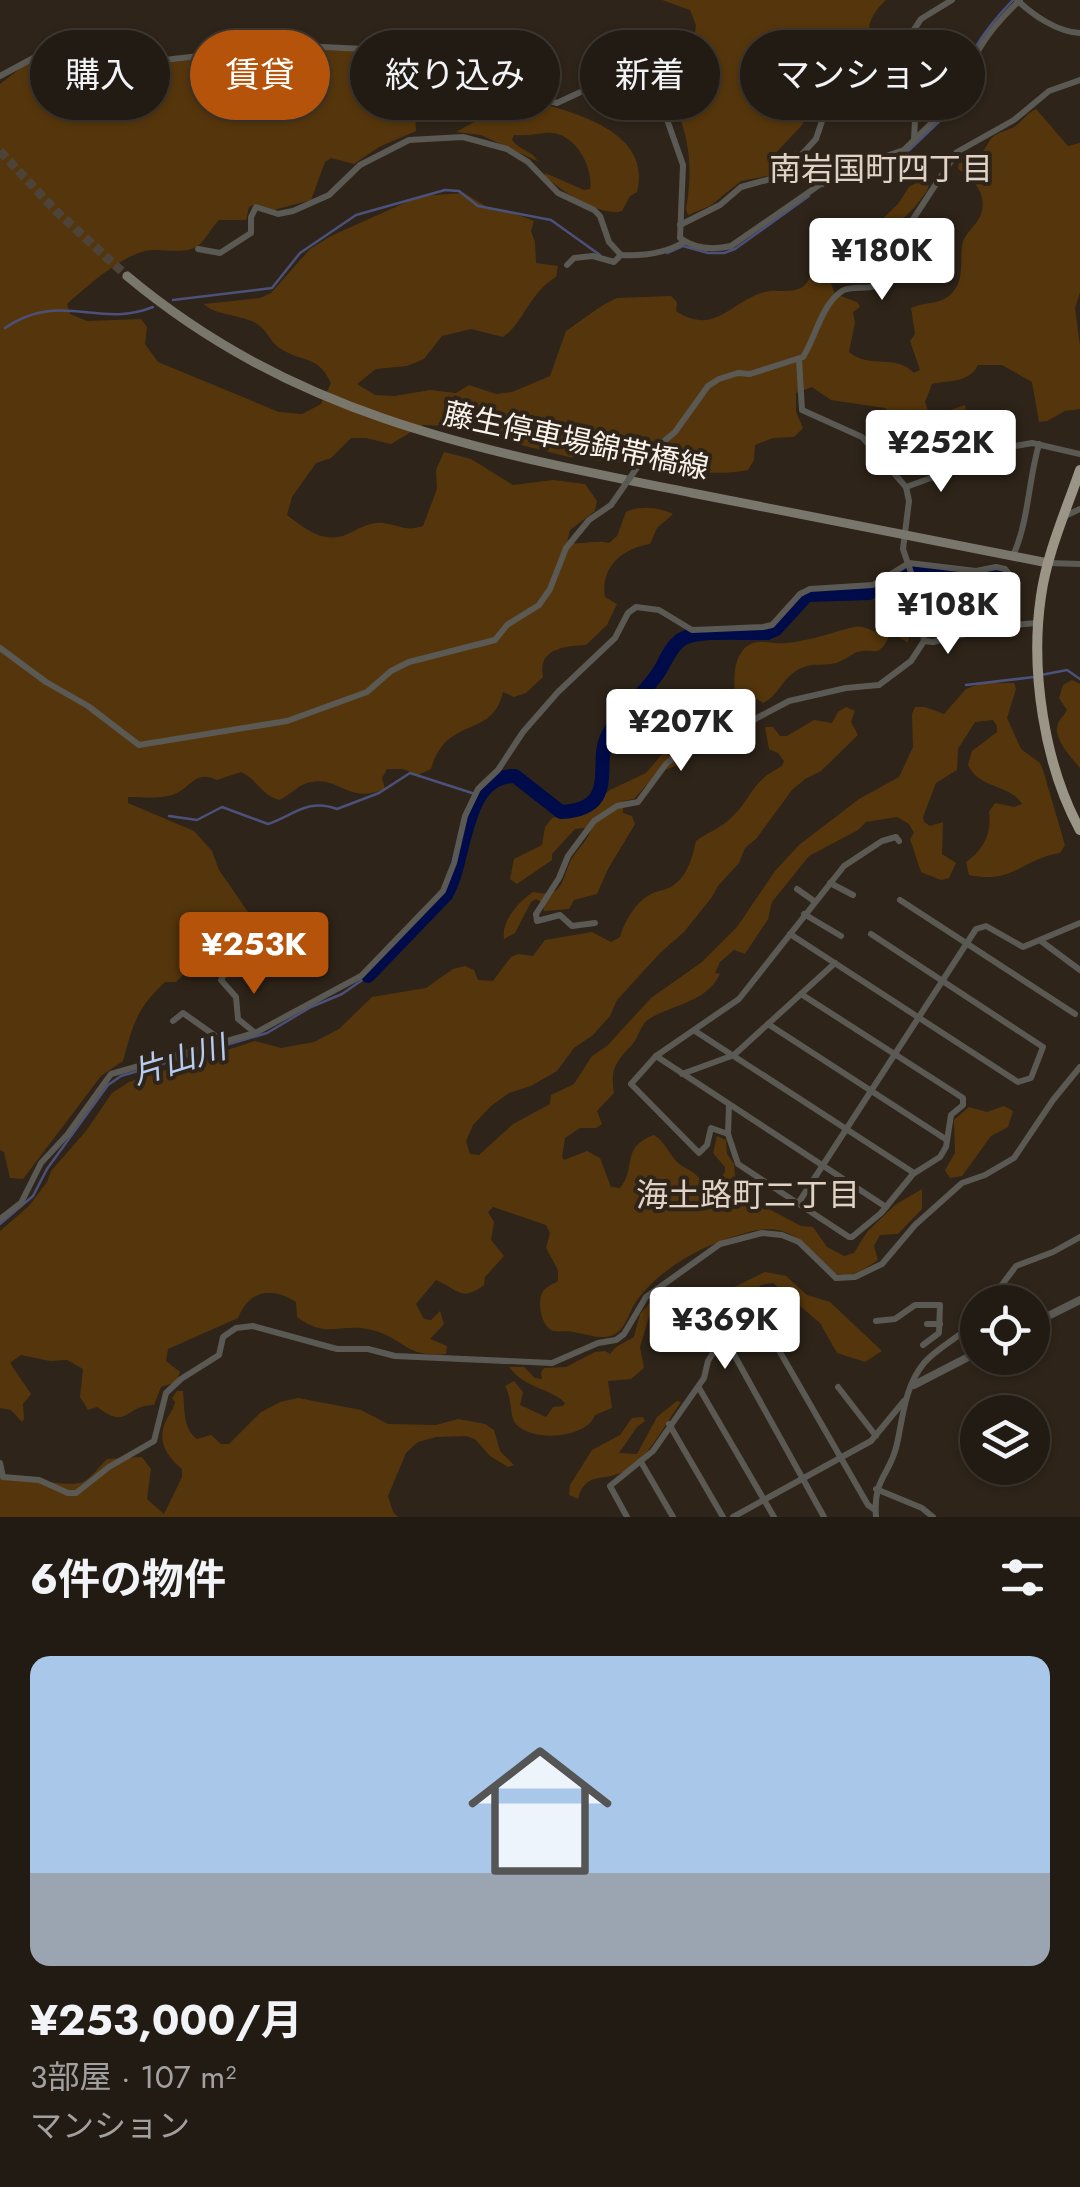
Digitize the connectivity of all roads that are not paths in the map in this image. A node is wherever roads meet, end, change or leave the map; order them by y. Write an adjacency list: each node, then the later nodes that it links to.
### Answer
1 (952, 0): 8 (street)
2 (1019, 0): 3 (street); 7 (street)
3 (1080, 32)
4 (0, 76): 8 (street)
5 (1080, 80): 14 (street)
6 (917, 120): 7 (street)
7 (916, 140): 9 (street)
8 (680, 225): 9 (street)
9 (684, 242): 11 (street)
10 (198, 249): 11 (street)
11 (621, 255): 12 (street)
12 (566, 265)
13 (127, 276): 23 (main road, 藤生停車場錦帯橋線)
14 (799, 360): 20 (street); 31 (street, bridge)
15 (1039, 444): 16 (street); 17 (street); 24 (street)
16 (1010, 447)
17 (1080, 454)
18 (961, 467): 20 (street)
19 (1080, 470): 22 (highway)
20 (906, 487): 23 (street)
21 (1080, 510): 22 (street)
22 (1064, 516): 25 (highway)
23 (903, 535): 24 (main road, 藤生停車場錦帯橋線); 27 (street)
24 (1013, 556): 25 (main road, 藤生停車場錦帯橋線)
25 (1048, 563): 26 (street); 28 (highway)
26 (1080, 564)
27 (910, 568): 29 (street); 30 (street); 57 (street)
28 (1038, 623): 29 (street); 32 (highway)
29 (1000, 626): 30 (street)
30 (924, 641): 40 (street)
31 (0, 648)
32 (1080, 830)
33 (899, 842): 34 (street)
34 (830, 883): 36 (street); 38 (street)
35 (797, 889): 38 (street)
36 (853, 895)
37 (900, 900): 46 (street)
38 (814, 901): 39 (street)
39 (804, 914): 42 (street); 44 (street)
40 (595, 923)
41 (1080, 923): 45 (street)
42 (790, 934): 47 (street); 56 (street)
43 (871, 934): 50 (street)
44 (841, 936)
45 (1041, 941): 46 (street); 49 (street)
46 (968, 944): 50 (street); 52 (street)
47 (835, 963): 51 (street); 53 (street)
48 (232, 964): 57 (street)
49 (1080, 970)
50 (943, 981): 53 (street); 53 (street)
51 (801, 994): 55 (street); 60 (street)
52 (1075, 1014)
53 (919, 1018): 60 (street)
54 (173, 1021): 58 (street)
55 (768, 1024): 59 (street); 64 (street)
56 (695, 1031): 59 (street); 61 (street)
57 (255, 1033): 58 (street)
58 (225, 1042): 73 (street)
59 (734, 1055): 63 (street); 66 (street)
60 (896, 1055): 64 (street); 68 (street)
61 (656, 1056): 63 (street); 67 (street)
62 (1080, 1067): 96 (street)
63 (682, 1074): 65 (street)
64 (872, 1092): 66 (street); 68 (street)
65 (729, 1105): 67 (street); 69 (street)
66 (848, 1128): 69 (street); 70 (street)
67 (728, 1134): 71 (street)
68 (947, 1140): 70 (street)
69 (824, 1166): 71 (street); 72 (street)
70 (914, 1174): 72 (street)
71 (799, 1202): 72 (street)
72 (886, 1207)
73 (0, 1219)
74 (1080, 1236): 75 (street)
75 (1001, 1285)
76 (1080, 1300): 79 (street)
77 (778, 1301): 78 (street)
78 (758, 1312): 84 (street); 94 (street)
79 (1050, 1315)
80 (876, 1321): 82 (street)
81 (927, 1324): 82 (street)
82 (940, 1328): 85 (street); 86 (street)
83 (960, 1335): 85 (street)
84 (721, 1339): 90 (street); 97 (street)
85 (954, 1341): 88 (street)
86 (923, 1345)
87 (960, 1361): 88 (street)
88 (914, 1385): 91 (street)
89 (838, 1387): 93 (street)
90 (698, 1388): 92 (street); 99 (street)
91 (905, 1400): 93 (street); 98 (street)
92 (669, 1424): 95 (street); 103 (street)
93 (876, 1436): 94 (street)
94 (841, 1457): 97 (street); 100 (street)
95 (641, 1462): 101 (street); 102 (street)
96 (0, 1463)
97 (802, 1479): 99 (street); 106 (street)
98 (876, 1489): 100 (street); 107 (street)
99 (764, 1500): 104 (street); 105 (street)
100 (876, 1514)
101 (627, 1517)
102 (673, 1517)
103 (723, 1517)
104 (734, 1517)
105 (774, 1517)
106 (824, 1517)
107 (933, 1517)

